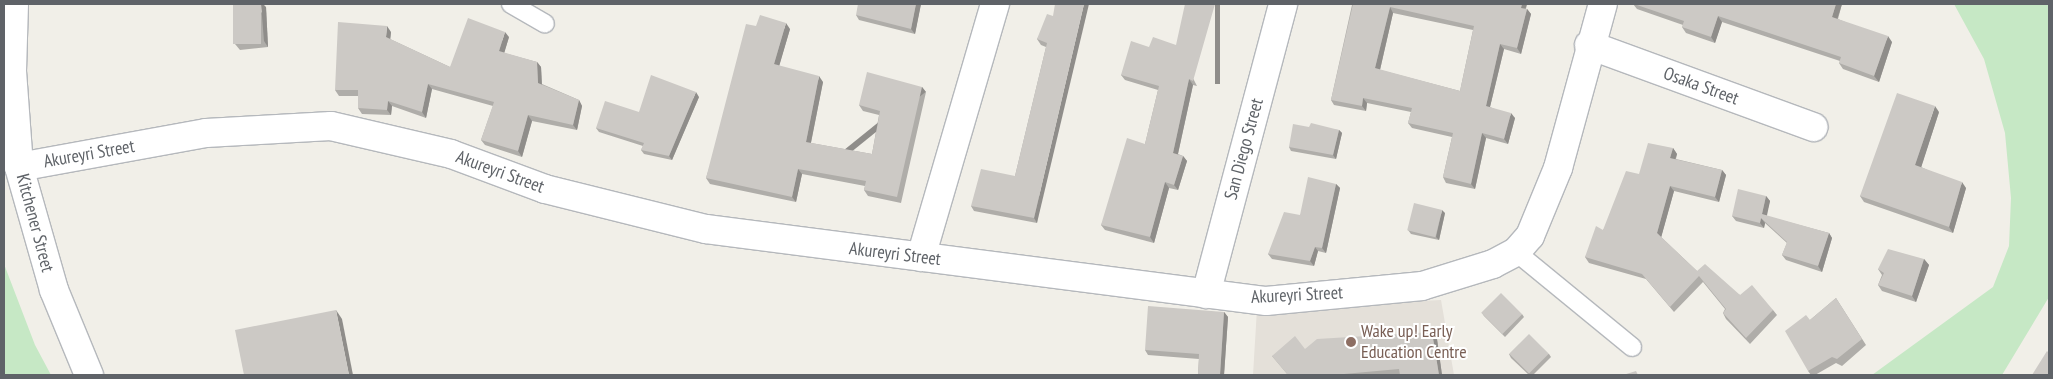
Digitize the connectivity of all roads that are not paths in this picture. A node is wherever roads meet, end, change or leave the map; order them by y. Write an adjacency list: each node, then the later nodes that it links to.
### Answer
1 (14, 4): 9 (street, Kitchener Street)
2 (511, 4): 6 (lane)
3 (995, 4): 11 (street)
4 (1283, 4): 12 (street, San Diego Street)
5 (1603, 4): 7 (street)
6 (545, 24)
7 (1589, 45): 8 (street, Osaka Street); 10 (street)
8 (1813, 126)
9 (19, 167): 11 (street, Akureyri Street); 14 (street, Kitchener Street)
10 (1516, 252): 12 (street, Akureyri Street); 13 (lane)
11 (922, 257): 12 (street, Akureyri Street)
12 (1206, 294)
13 (1632, 347)
14 (89, 375)

